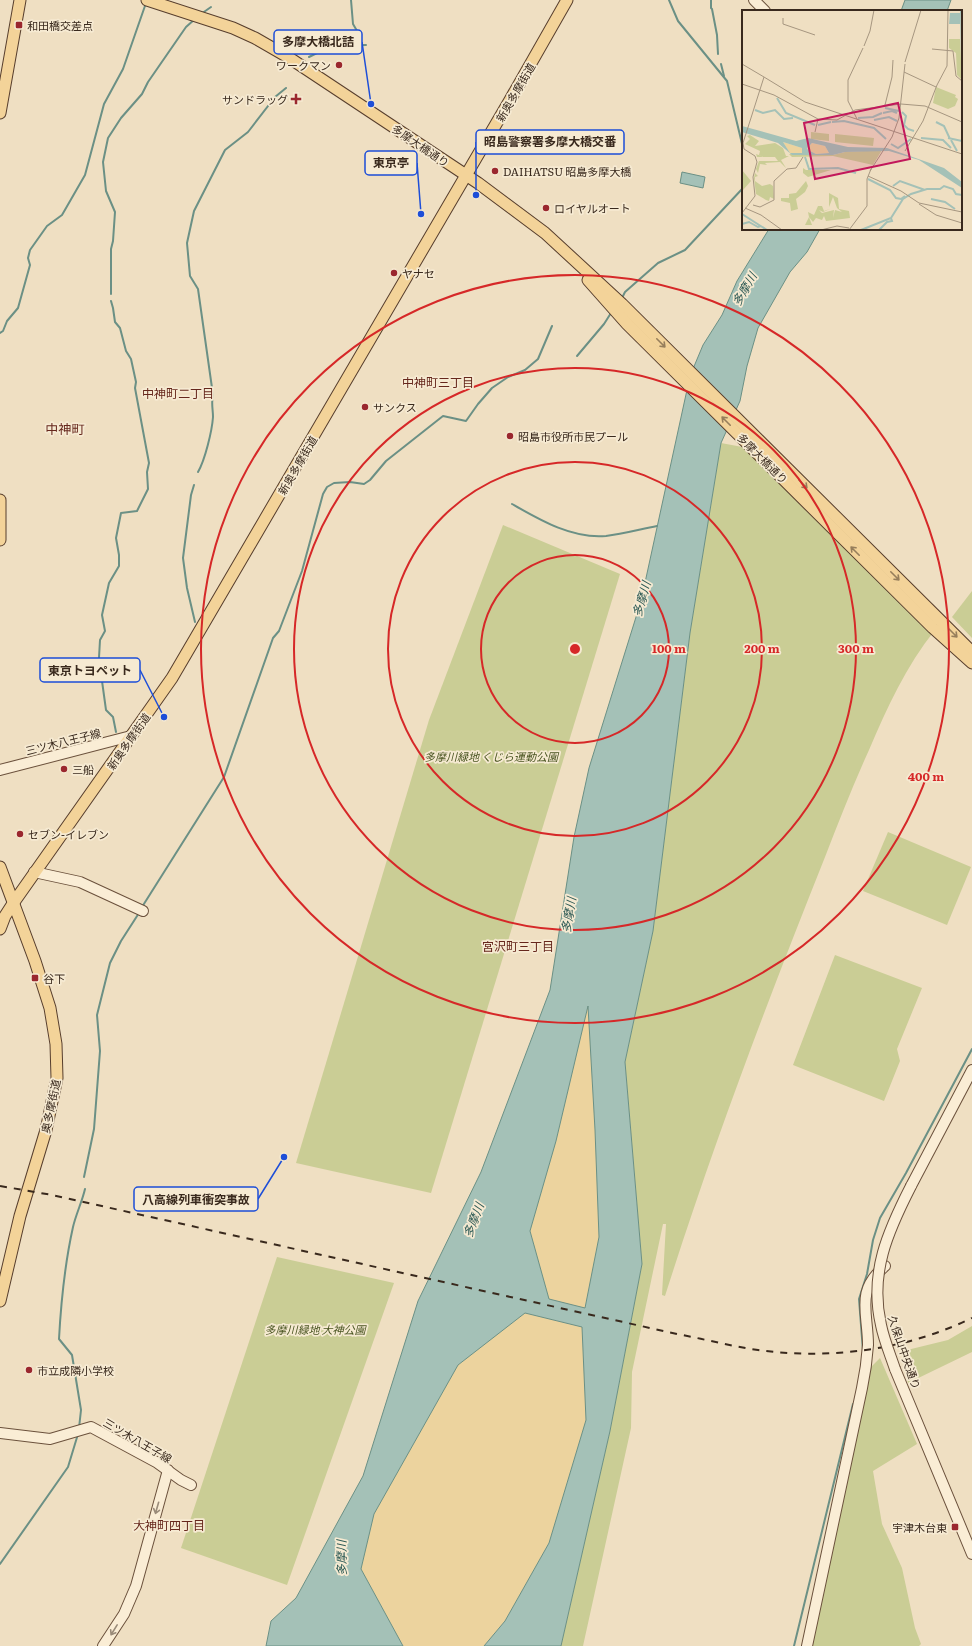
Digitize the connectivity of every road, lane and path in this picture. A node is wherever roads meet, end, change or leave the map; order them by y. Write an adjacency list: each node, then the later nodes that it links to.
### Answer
1 (20, 0): 6 (main road)
2 (148, 0): 7 (main road, 多摩大橋通り)
3 (567, 0): 7 (main road, 新奥多摩街道)
4 (754, 0): 5 (street)
5 (764, 10)
6 (0, 113)
7 (466, 176): 8 (main road, 多摩大橋通り); 13 (main road, 新奥多摩街道)
8 (631, 320): 11 (main road, 多摩大橋通り, one-way to 11); 12 (main road, 多摩大橋通り, one-way to 8)
9 (0, 500): 10 (main road)
10 (0, 540)
11 (972, 652)
12 (972, 663)
13 (131, 736): 14 (street, 三ツ木八王子線); 16 (main road, 新奥多摩街道)
14 (0, 770)
15 (0, 867): 17 (main road, 奥多摩街道)
16 (34, 872): 17 (main road, 新奥多摩街道); 18 (street)
17 (14, 902): 19 (main road, 新奥多摩街道); 23 (main road, 奥多摩街道)
18 (140, 910)
19 (3, 918): 20 (main road, 新奥多摩街道)
20 (0, 929)
21 (972, 1070): 27 (street, 久保山中央通り, bridge)
22 (885, 1266): 29 (street)
23 (0, 1301)
24 (0, 1433): 25 (street, 三ツ木八王子線)
25 (168, 1470): 26 (street, 三ツ木八王子線); 28 (street, one-way to 28)
26 (191, 1485)
27 (972, 1554)
28 (103, 1646)
29 (807, 1646)

